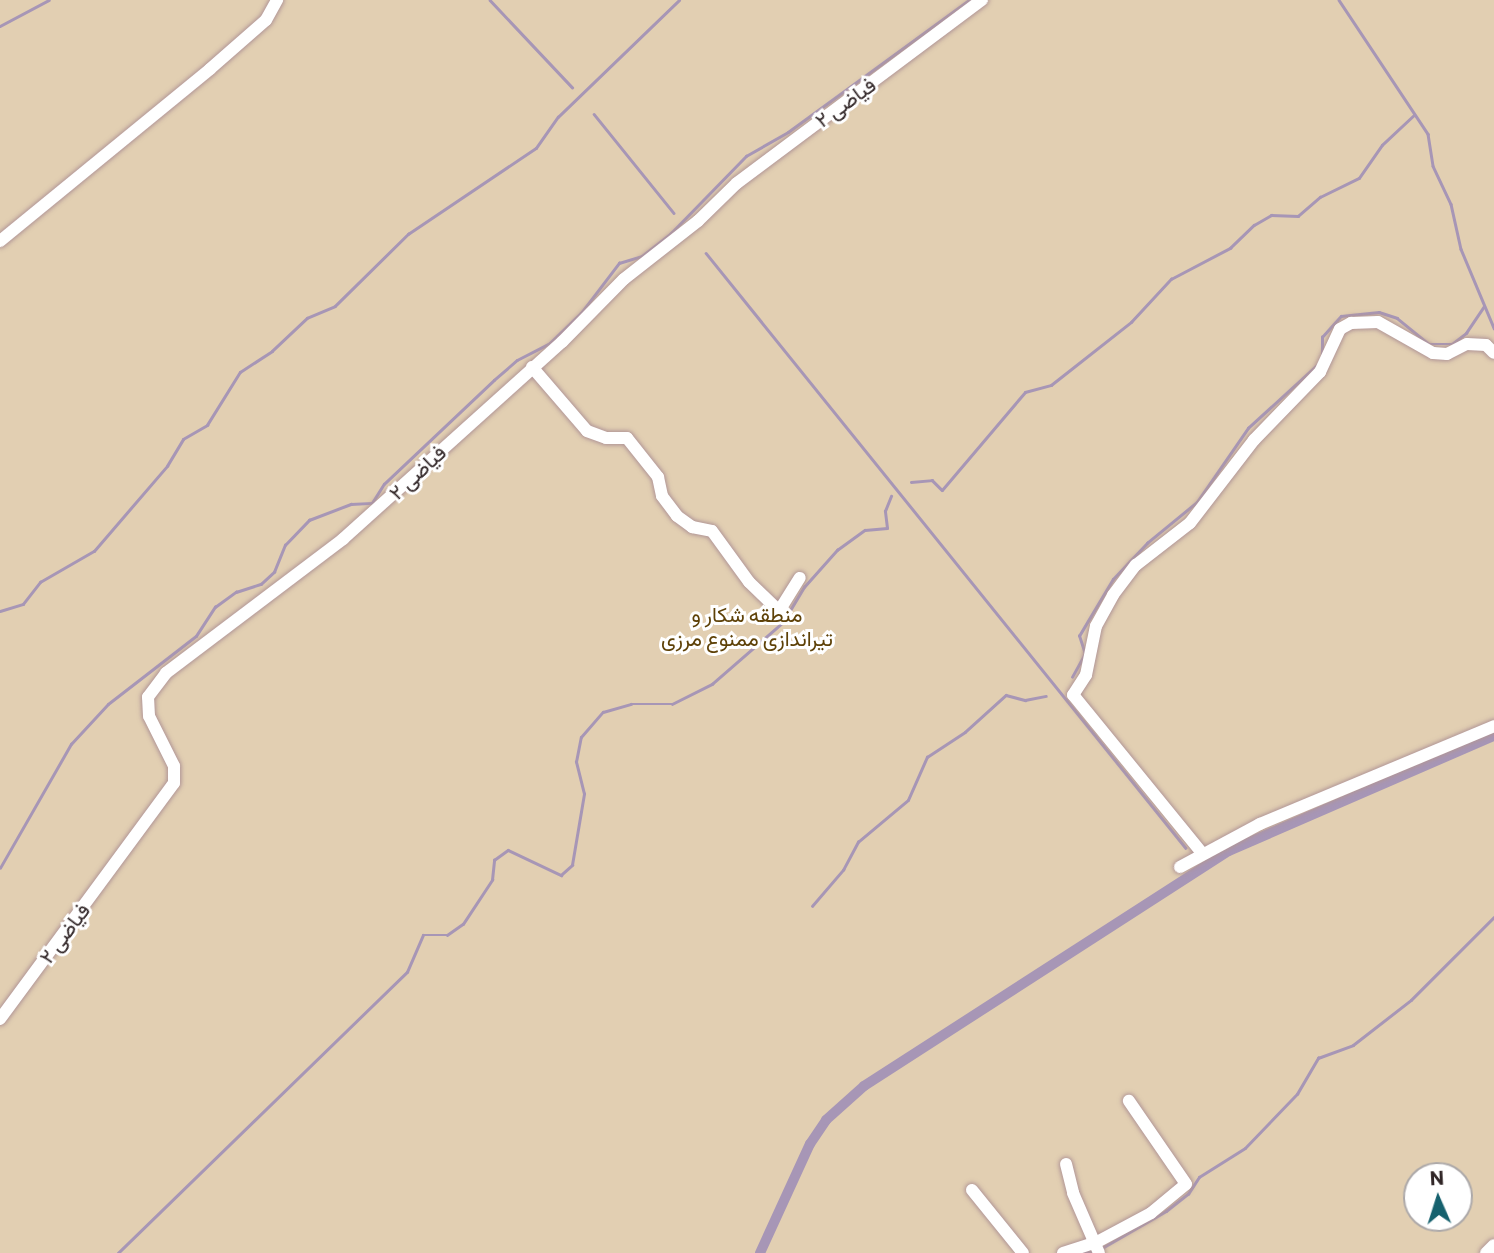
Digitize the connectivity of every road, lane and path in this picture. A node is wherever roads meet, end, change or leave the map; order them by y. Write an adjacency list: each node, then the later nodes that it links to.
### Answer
1 (277, 0): 3 (street)
2 (982, 0): 5 (street, فیاضی ۲)
3 (0, 240)
4 (1494, 353): 8 (street)
5 (532, 368): 6 (street); 10 (street, فیاضی ۲)
6 (800, 578)
7 (1494, 726): 8 (street)
8 (1202, 853): 9 (street)
9 (1180, 867)
10 (0, 1019)
11 (1129, 1101): 15 (street)
12 (1066, 1164): 15 (street)
13 (972, 1190): 16 (street)
14 (1494, 1245): 18 (street)
15 (1098, 1246): 17 (street)
16 (1023, 1253)
17 (1063, 1253)
18 (1486, 1253)

